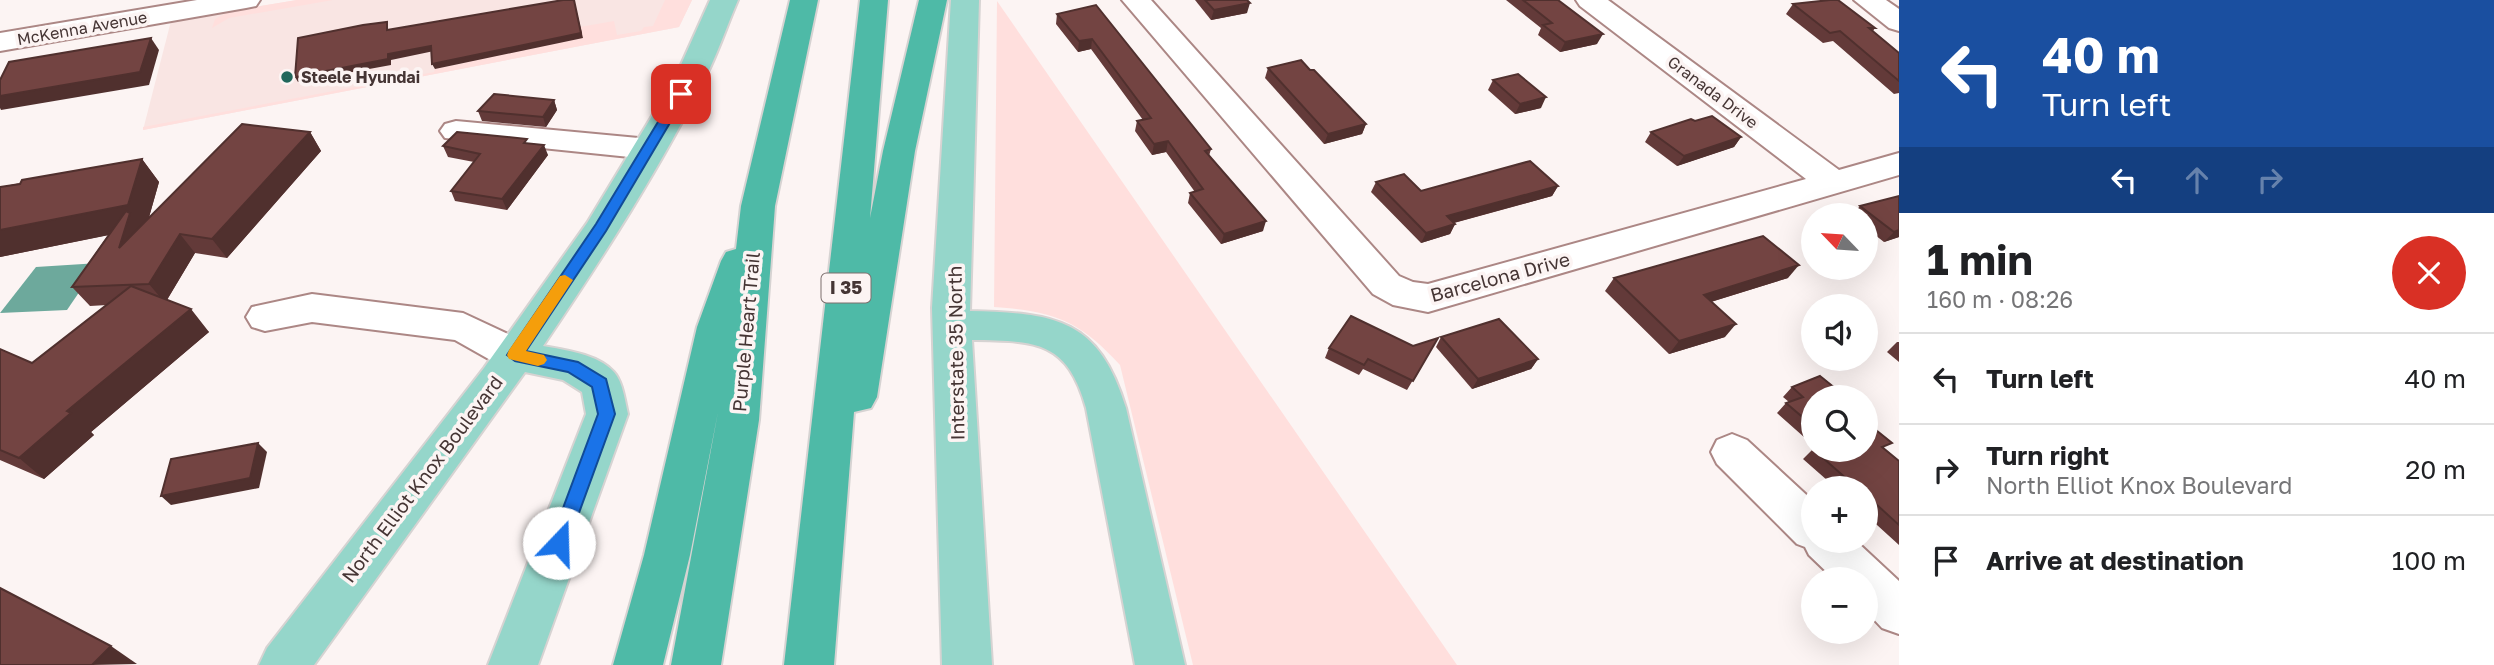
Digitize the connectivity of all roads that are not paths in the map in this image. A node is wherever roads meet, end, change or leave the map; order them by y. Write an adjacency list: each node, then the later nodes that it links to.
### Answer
1 (246, 0): 10 (street, McKenna Avenue)
2 (724, 0): 16 (main road, North Elliot Knox Boulevard)
3 (804, 0): 19 (highway, Purple Heart Trail)
4 (874, 0): 26 (highway, I 35)
5 (933, 0): 26 (highway)
6 (965, 0): 20 (main road, Interstate 35 North)
7 (1136, 0): 18 (street, Barcelona Drive)
8 (1591, 0): 18 (street, Granada Drive)
9 (1868, 0): 12 (street)
10 (162, 7): 13 (street, McKenna Avenue)
11 (0, 20): 13 (street)
12 (1899, 22)
13 (88, 27): 14 (street, McKenna Avenue)
14 (0, 42)
15 (456, 131): 16 (street)
16 (649, 149): 21 (main road, North Elliot Knox Boulevard)
17 (1899, 164): 18 (street, Barcelona Drive)
18 (1835, 184)
19 (758, 206): 31 (highway); 32 (highway, Purple Heart Trail)
20 (953, 325): 34 (main road, Interstate 35 North); 35 (main road)
21 (515, 355): 21 (street); 29 (main road, North Elliot Knox Boulevard); 30 (main road)
22 (1732, 452): 23 (street)
23 (1801, 518)
24 (1838, 553): 25 (street)
25 (1852, 567)
26 (818, 577): 33 (highway, I 35)
27 (1878, 592): 28 (street)
28 (1899, 612)
29 (284, 665)
30 (513, 665)
31 (638, 665)
32 (695, 665)
33 (809, 665)
34 (967, 665)
35 (1160, 665)

